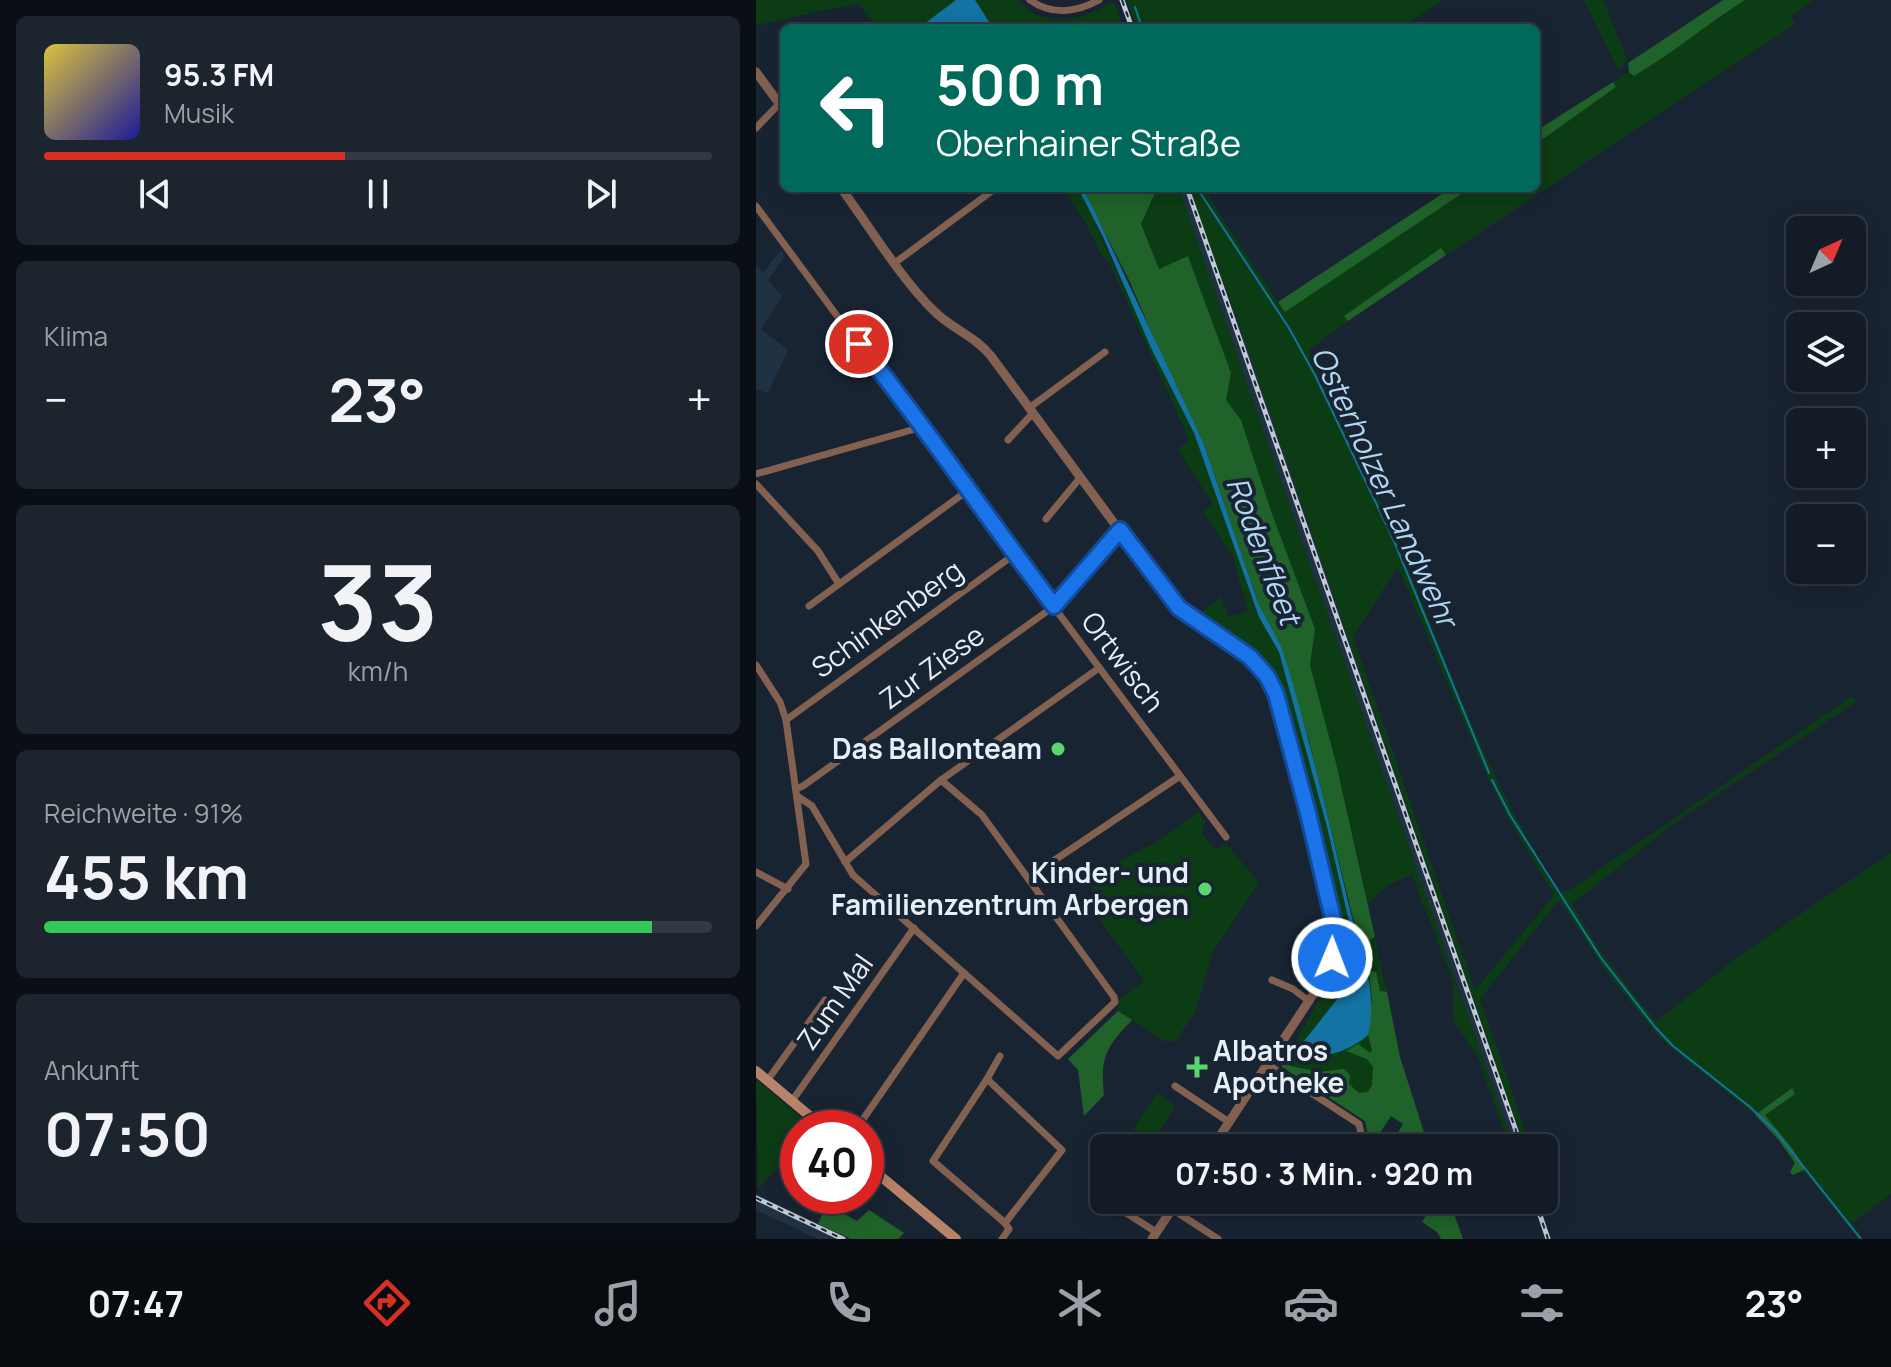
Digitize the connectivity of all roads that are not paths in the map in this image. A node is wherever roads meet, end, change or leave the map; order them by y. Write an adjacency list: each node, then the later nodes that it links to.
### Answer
1 (1030, 0): 2 (street)
2 (1098, 0)
3 (756, 72): 4 (street)
4 (780, 104)
5 (780, 109): 6 (street)
6 (756, 128)
7 (844, 192): 10 (street)
8 (991, 192): 10 (street)
9 (756, 206): 13 (street, Ortwisch)
10 (896, 262): 12 (street)
11 (1105, 352): 12 (street)
12 (1031, 411): 14 (street); 16 (street)
13 (922, 427): 15 (street); 18 (street, Ortwisch)
14 (1008, 440)
15 (756, 474)
16 (1080, 478): 19 (street); 20 (street)
17 (756, 484): 22 (street)
18 (967, 491): 21 (street, Ortwisch); 22 (street)
19 (1046, 519)
20 (1120, 530): 24 (street, Zur Ziese); 41 (street)
21 (1015, 554): 24 (street, Ortwisch); 27 (street, Schinkenberg)
22 (839, 584): 23 (street)
23 (809, 606)
24 (1054, 606): 26 (street, Ortwisch); 30 (street, Zur Ziese)
25 (756, 665): 27 (street)
26 (1099, 668): 28 (street, Ortwisch); 29 (street)
27 (786, 720): 30 (street)
28 (1180, 776): 31 (street, Ortwisch); 34 (street)
29 (941, 780): 32 (street); 34 (street)
30 (797, 792): 32 (street); 35 (street)
31 (1226, 837)
32 (845, 862): 37 (street)
33 (756, 872): 35 (street)
34 (1028, 878): 38 (street)
35 (788, 889): 36 (street)
36 (756, 926)
37 (914, 928): 38 (street); 48 (street, Zum Mal)
38 (964, 973): 50 (street)
39 (1272, 980): 41 (street)
40 (825, 1000): 46 (street)
41 (1309, 1001): 43 (street)
42 (1000, 1056): 45 (street)
43 (1267, 1064): 51 (street); 53 (street)
44 (756, 1071): 46 (main road)
45 (987, 1079): 58 (street); 58 (street)
46 (767, 1081): 48 (main road)
47 (1175, 1086): 51 (street)
48 (792, 1101): 49 (main road)
49 (803, 1110)
50 (869, 1110)
51 (1229, 1122): 52 (street)
52 (1221, 1134)
53 (1361, 1134)
54 (884, 1179): 60 (main road)
55 (1126, 1214): 59 (street)
56 (1168, 1214): 59 (street)
57 (1187, 1214): 62 (street)
58 (1005, 1223): 61 (street)
59 (1154, 1236)
60 (956, 1239)
61 (1002, 1239)
62 (1218, 1239)

